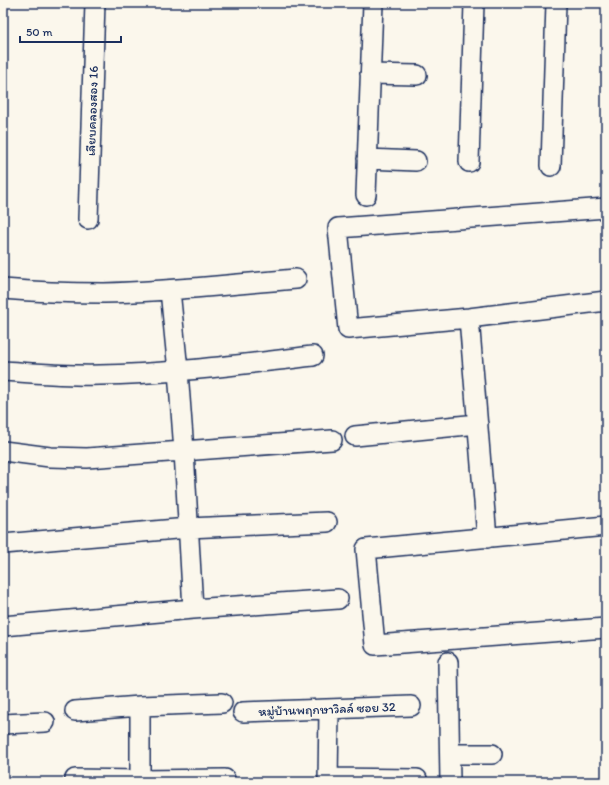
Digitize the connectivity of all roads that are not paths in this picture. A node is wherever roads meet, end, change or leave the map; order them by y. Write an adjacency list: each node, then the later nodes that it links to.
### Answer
1 (95, 3): 13 (street, เลียบคลองสอง 16)
2 (373, 3): 5 (street)
3 (474, 3): 9 (street)
4 (556, 3): 10 (street)
5 (370, 74): 6 (street); 7 (street)
6 (417, 75)
7 (367, 160): 8 (street); 11 (street)
8 (416, 161)
9 (469, 162)
10 (551, 166)
11 (366, 195)
12 (606, 208): 18 (street)
13 (88, 219)
14 (296, 279): 16 (street)
15 (3, 289): 16 (street)
16 (170, 290): 21 (street)
17 (606, 301): 18 (street)
18 (469, 318): 22 (street)
19 (313, 356): 21 (street)
20 (3, 371): 21 (street)
21 (178, 371): 26 (street)
22 (478, 424): 23 (street); 30 (street)
23 (355, 436)
24 (332, 440): 26 (street)
25 (3, 451): 26 (street)
26 (184, 451): 29 (street)
27 (327, 522): 29 (street)
28 (606, 526): 30 (street)
29 (188, 528): 31 (street); 33 (street)
30 (487, 538): 35 (street)
31 (3, 544)
32 (338, 599): 33 (street)
33 (193, 609): 34 (street)
34 (3, 626)
35 (606, 628)
36 (448, 662): 45 (street)
37 (222, 704): 38 (street)
38 (140, 706): 41 (street); 51 (street)
39 (411, 706): 40 (street, หมู่บ้านพฤกษาวิลล์ ซอย 32)
40 (328, 709): 42 (street, หมู่บ้านพฤกษาวิลล์ ซอย 32); 50 (street)
41 (75, 711)
42 (243, 712)
43 (45, 722): 44 (street)
44 (3, 724)
45 (450, 754): 46 (street); 52 (street)
46 (492, 754)
47 (225, 778): 51 (street)
48 (75, 779): 51 (street)
49 (417, 779): 50 (street)
50 (328, 780)
51 (140, 781)
52 (450, 782)

